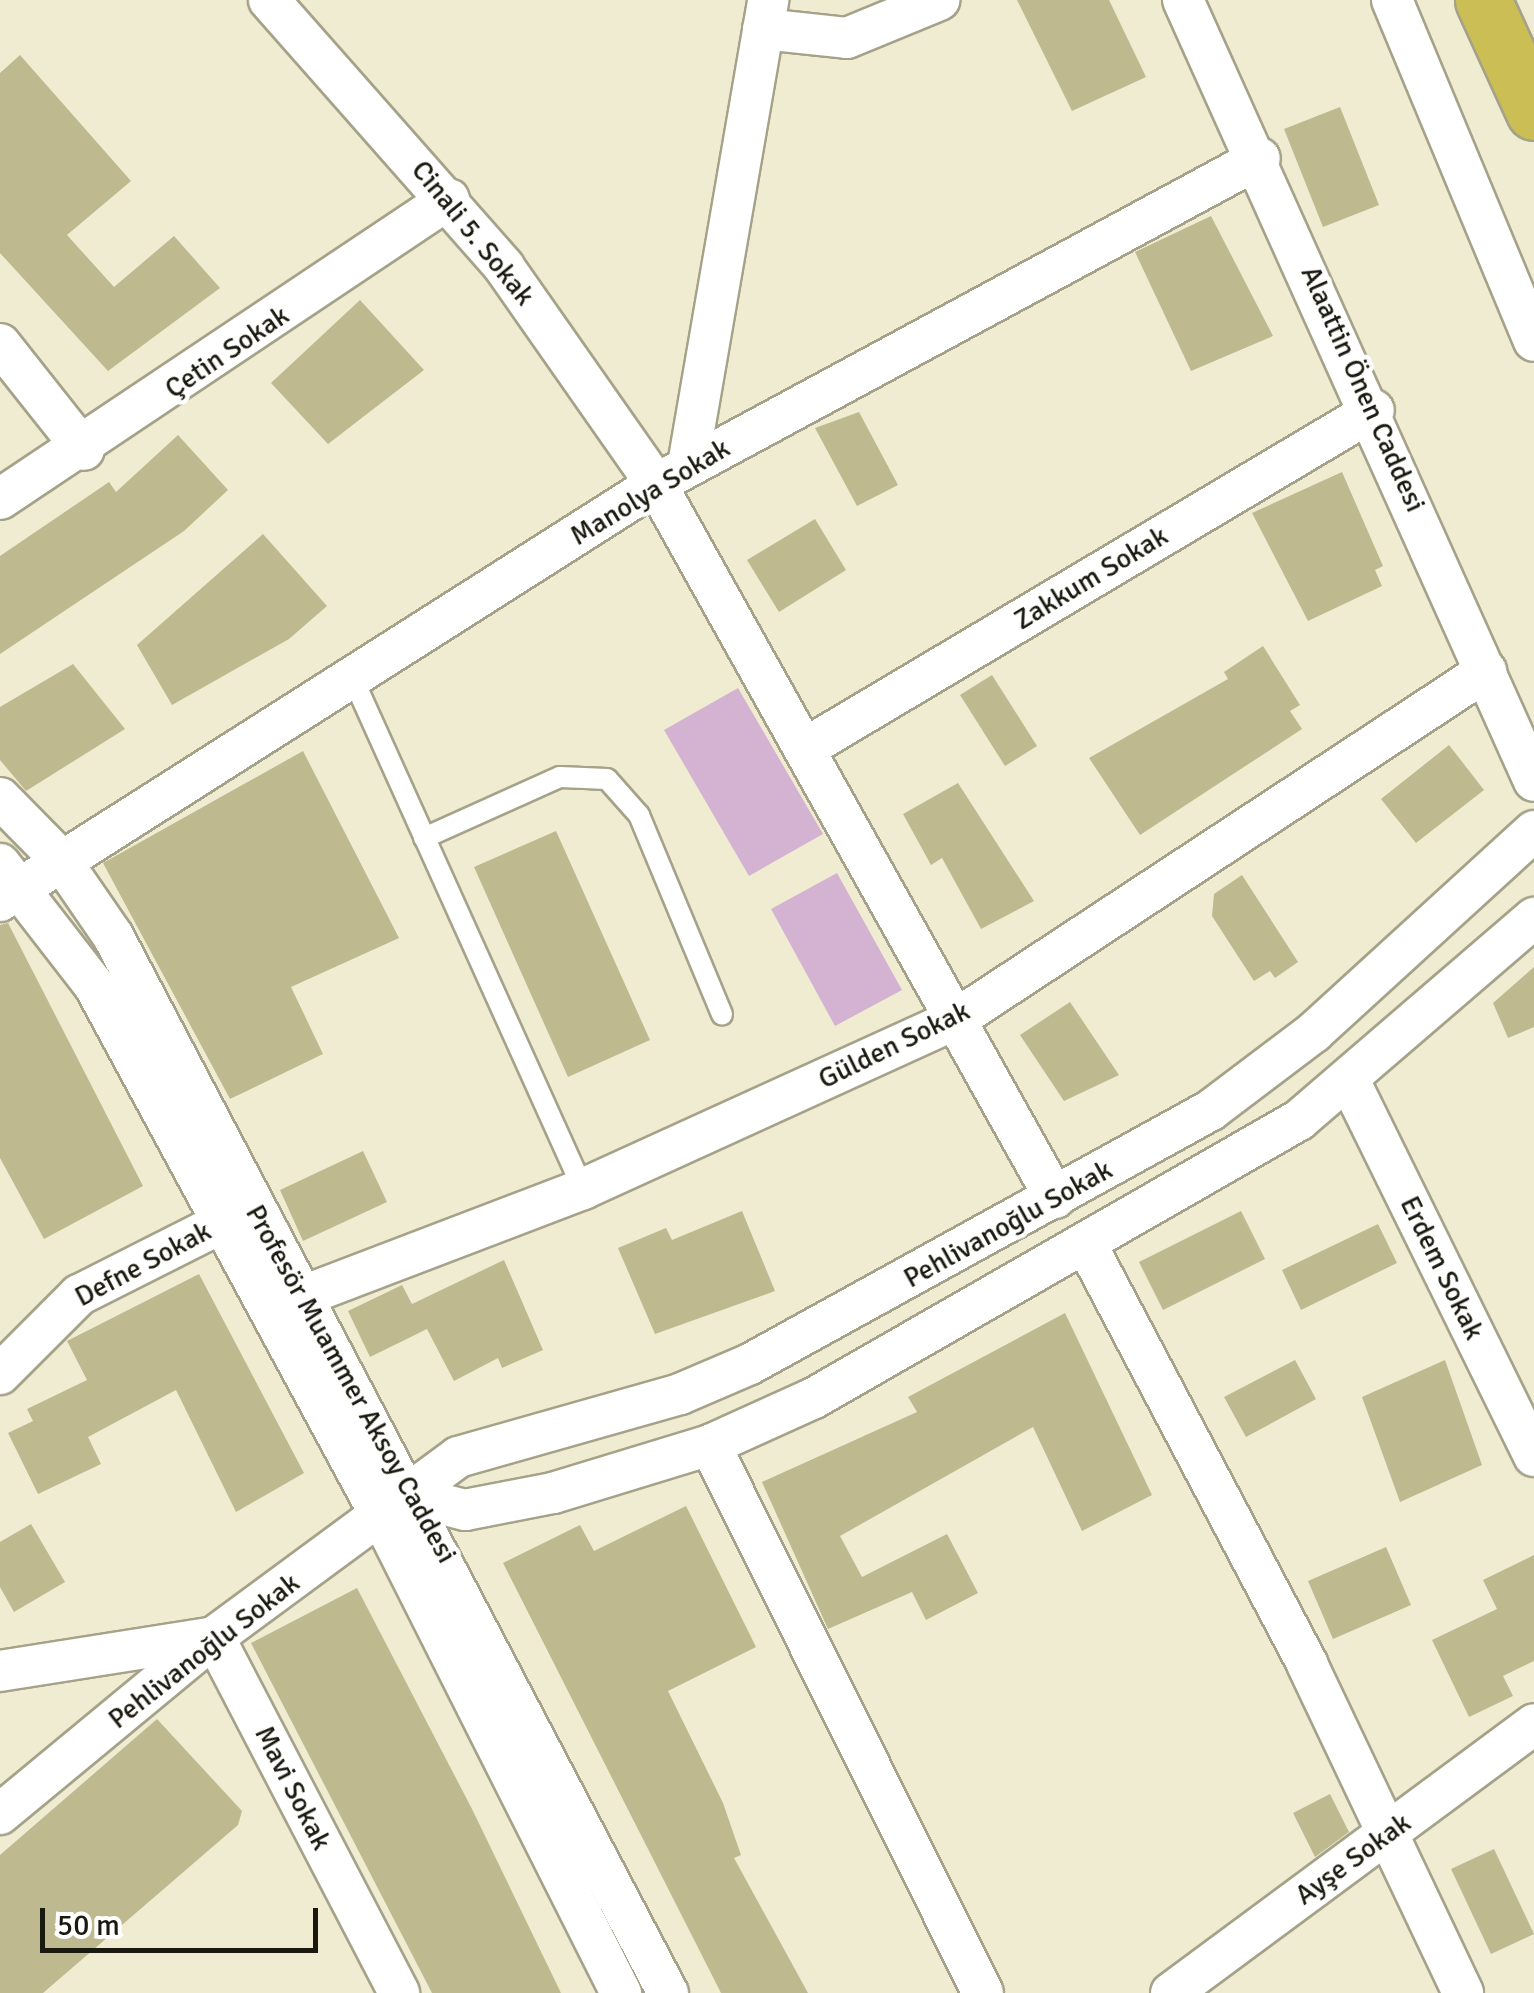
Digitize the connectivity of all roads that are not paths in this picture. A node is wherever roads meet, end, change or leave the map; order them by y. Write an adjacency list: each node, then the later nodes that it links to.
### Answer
1 (268, 0): 9 (street, Cinali 5. Sokak)
2 (938, 0): 6 (street)
3 (1183, 0): 8 (street, Alaattin Önen Caddesi)
4 (1392, 0): 10 (street)
5 (1483, 0): 7 (highway)
6 (766, 14): 14 (street)
7 (1534, 112)
8 (1260, 158): 12 (street, Alaattin Önen Caddesi); 14 (street, Manolya Sokak)
9 (449, 199): 13 (street, Çetin Sokak); 14 (street, Cinali 5. Sokak)
10 (1534, 341)
11 (0, 344): 13 (street)
12 (1374, 410): 16 (street, Alaattin Önen Caddesi); 18 (street, Zakkum Sokak)
13 (84, 450): 15 (street, Çetin Sokak)
14 (672, 475): 17 (street, Manolya Sokak); 18 (street, Cinali 5. Sokak)
15 (0, 499)
16 (1486, 671): 19 (street, Alaattin Önen Caddesi); 27 (street, Gülden Sokak)
17 (354, 680): 22 (lane); 23 (street, Manolya Sokak)
18 (809, 746): 27 (street, Cinali 5. Sokak)
19 (1534, 781)
20 (0, 798): 23 (street, Profesör Muammer Aksoy Caddesi)
21 (1534, 832): 30 (street, Pehlivanoğlu Sokak)
22 (424, 838): 26 (lane); 29 (lane)
23 (60, 860): 24 (street, Manolya Sokak); 31 (street, Profesör Muammer Aksoy Caddesi)
24 (7, 884): 31 (street, Profesör Muammer Aksoy Caddesi)
25 (1534, 918): 28 (street, Pehlivanoğlu Sokak)
26 (722, 1014)
27 (958, 1018): 29 (street, Gülden Sokak); 30 (street, Cinali 5. Sokak)
28 (1349, 1080): 32 (street, Pehlivanoğlu Sokak); 36 (street, Erdem Sokak)
29 (583, 1188): 33 (street, Gülden Sokak)
30 (1055, 1198): 37 (street, Pehlivanoğlu Sokak)
31 (237, 1215): 33 (street, Profesör Muammer Aksoy Caddesi); 34 (street, Defne Sokak); 37 (street, Profesör Muammer Aksoy Caddesi)
32 (1086, 1244): 35 (street, Pehlivanoğlu Sokak); 42 (street)
33 (304, 1296): 37 (street, Profesör Muammer Aksoy Caddesi)
34 (0, 1374)
35 (710, 1445): 37 (street, Pehlivanoğlu Sokak); 46 (street)
36 (1534, 1456)
37 (399, 1508): 38 (street, Pehlivanoğlu Sokak); 44 (street, Profesör Muammer Aksoy Caddesi); 45 (street, Profesör Muammer Aksoy Caddesi)
38 (214, 1637): 39 (street); 41 (street, Pehlivanoğlu Sokak); 43 (street, Mavi Sokak)
39 (0, 1671)
40 (1534, 1724): 42 (street, Ayşe Sokak)
41 (0, 1814)
42 (1390, 1832): 47 (street, Ayşe Sokak); 48 (street)
43 (399, 1993)
44 (621, 1993)
45 (668, 1993)
46 (983, 1993)
47 (1170, 1993)
48 (1464, 1993)

